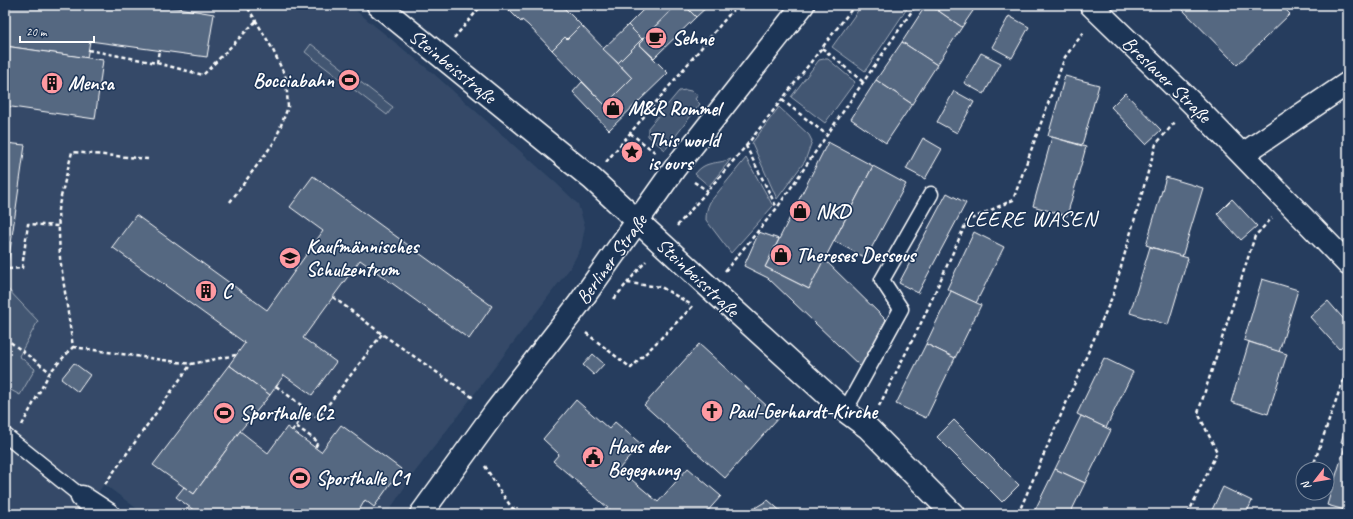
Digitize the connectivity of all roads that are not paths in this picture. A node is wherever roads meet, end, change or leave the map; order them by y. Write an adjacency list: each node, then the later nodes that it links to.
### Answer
1 (378, 5): 7 (street, Steinbeisstraße)
2 (803, 5): 7 (street, Berliner Straße)
3 (1095, 9): 5 (street, Breslauer Straße)
4 (1348, 83): 5 (street)
5 (1243, 154): 8 (street, Breslauer Straße)
6 (931, 194): 9 (lane)
7 (638, 222): 9 (street, Steinbeisstraße); 12 (street, Berliner Straße)
8 (1348, 264)
9 (845, 411): 13 (street, Steinbeisstraße)
10 (9, 438): 11 (lane)
11 (94, 505)
12 (421, 514)
13 (953, 514)

